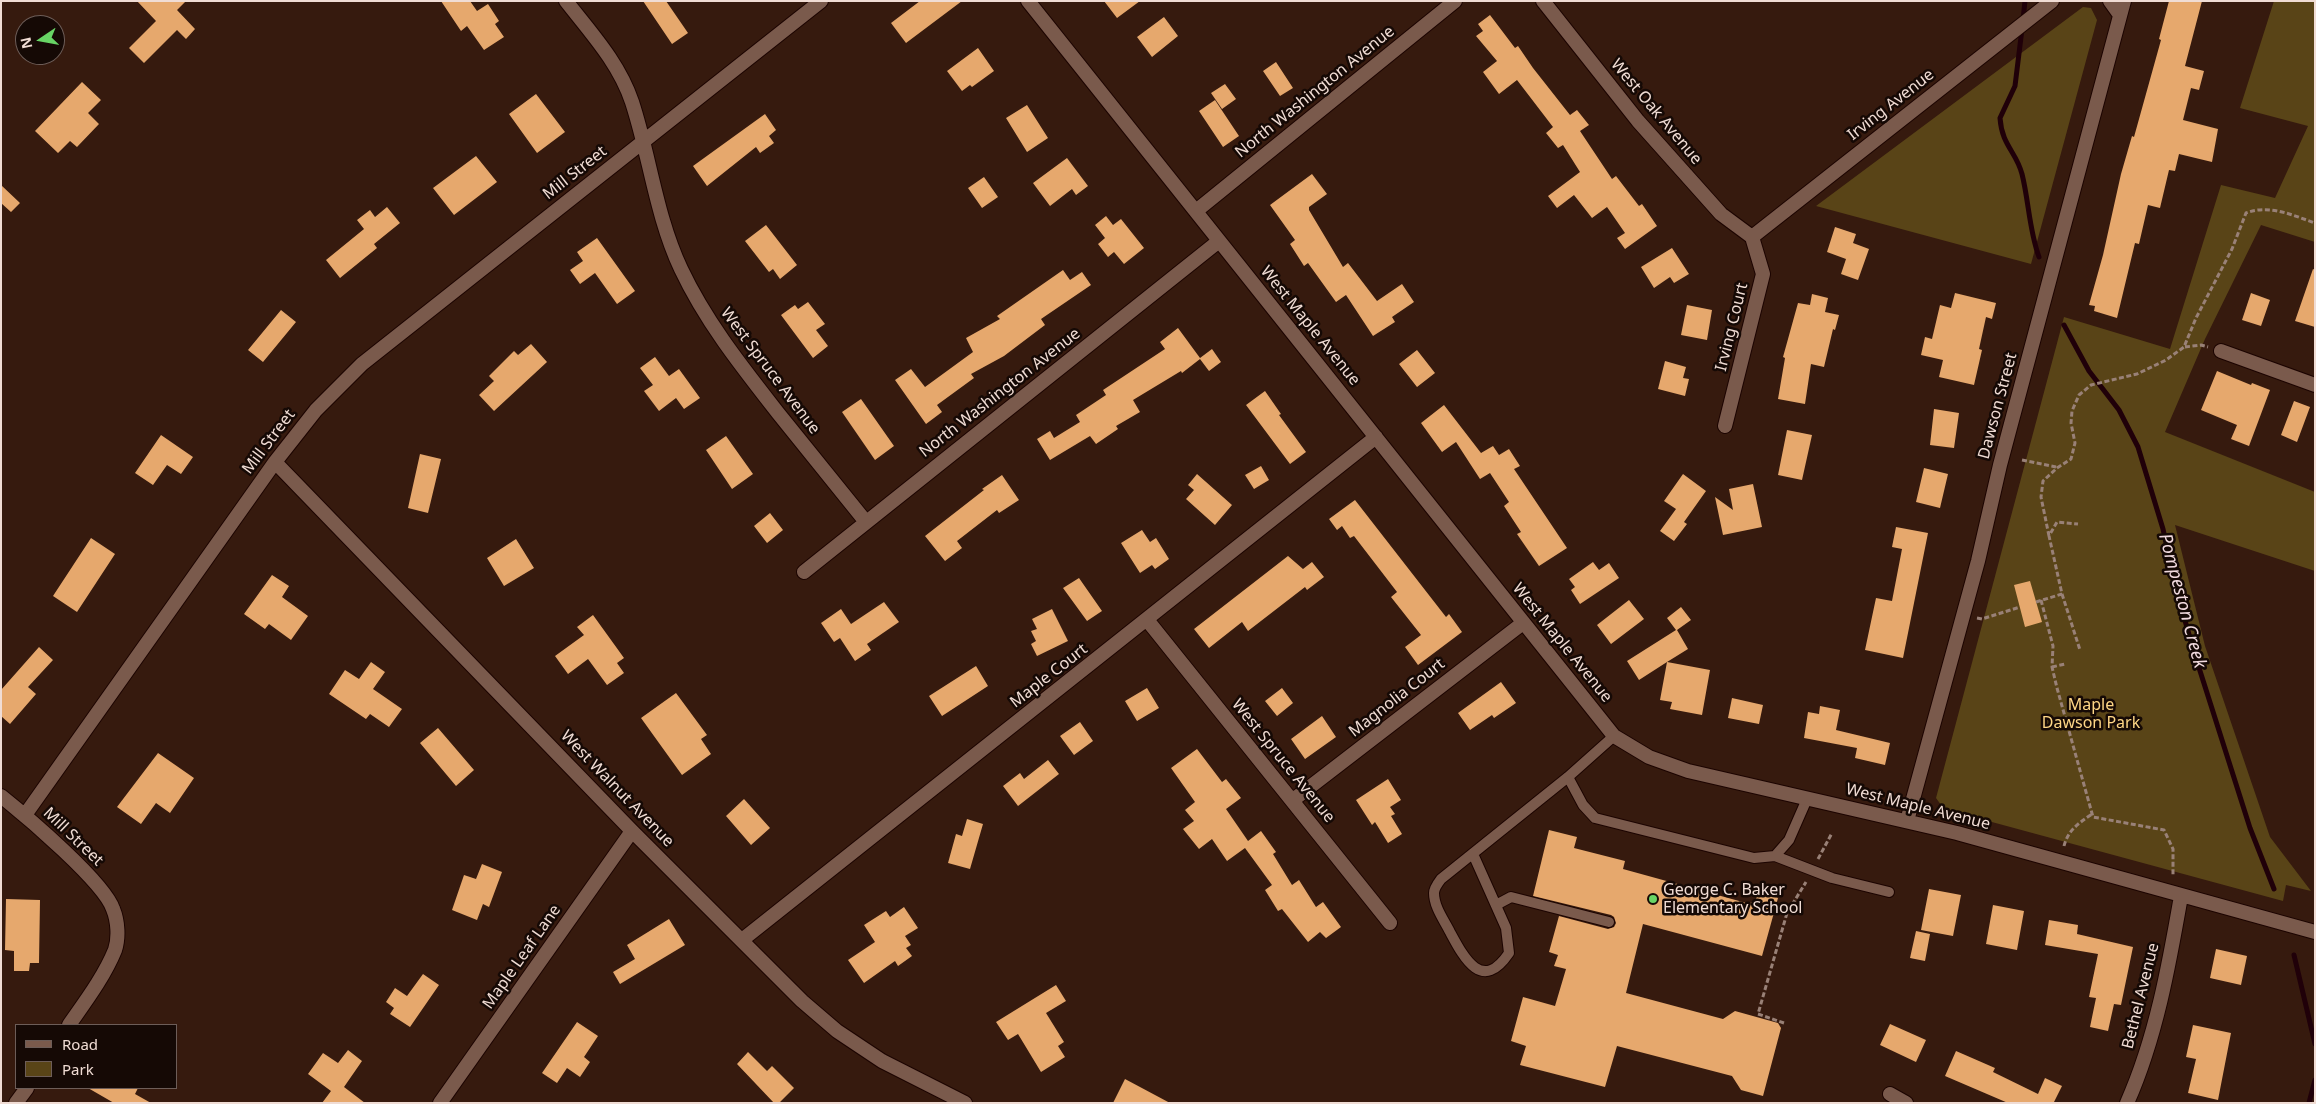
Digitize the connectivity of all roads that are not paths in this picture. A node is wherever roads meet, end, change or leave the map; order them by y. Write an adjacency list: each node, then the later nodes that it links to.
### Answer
1 (566, 1): 10 (street, West Spruce Avenue)
2 (821, 1): 10 (street, Mill Street)
3 (1028, 1): 11 (street, West Maple Avenue)
4 (1455, 1): 11 (street, North Washington Avenue)
5 (1543, 1): 12 (street, West Oak Avenue)
6 (2052, 1): 12 (street, Irving Avenue)
7 (2110, 1): 9 (street)
8 (2124, 1): 9 (street, Dawson Street)
9 (2120, 15): 29 (street, Dawson Street)
10 (642, 142): 18 (street, Mill Street); 19 (street, West Spruce Avenue)
11 (1196, 211): 13 (street, West Maple Avenue)
12 (1752, 237): 16 (street, Irving Court)
13 (1219, 241): 17 (street, West Maple Avenue); 19 (street, North Washington Avenue)
14 (2215, 349): 15 (street)
15 (2315, 385)
16 (1725, 426)
17 (1376, 437): 21 (street, Maple Court); 22 (street, West Maple Avenue)
18 (275, 462): 28 (street, Mill Street); 30 (street, West Walnut Avenue)
19 (866, 522): 20 (street, North Washington Avenue)
20 (804, 572)
21 (1148, 621): 27 (street, West Spruce Avenue); 39 (street, Maple Court)
22 (1523, 623): 23 (street, West Maple Avenue); 27 (street, Magnolia Court)
23 (1614, 736): 24 (lane); 26 (street, West Maple Avenue)
24 (1568, 777): 31 (lane); 32 (lane)
25 (1, 796): 28 (street)
26 (1807, 799): 29 (street, West Maple Avenue); 32 (lane)
27 (1293, 800): 37 (street, West Spruce Avenue)
28 (25, 815): 40 (street, Mill Street)
29 (1908, 821): 34 (street, West Maple Avenue)
30 (632, 831): 39 (street, West Walnut Avenue); 44 (street, Maple Leaf Lane)
31 (1473, 854): 35 (lane); 35 (lane)
32 (1775, 856): 33 (lane)
33 (1889, 892)
34 (2181, 896): 38 (street, West Maple Avenue); 47 (street, Bethel Avenue)
35 (1496, 905): 36 (lane)
36 (1609, 922)
37 (1390, 923)
38 (2315, 932)
39 (742, 940): 45 (street, West Walnut Avenue)
40 (70, 1024)
41 (26, 1089): 43 (street)
42 (1890, 1094): 46 (street)
43 (16, 1103)
44 (440, 1103)
45 (965, 1103)
46 (1906, 1103)
47 (2127, 1103)

